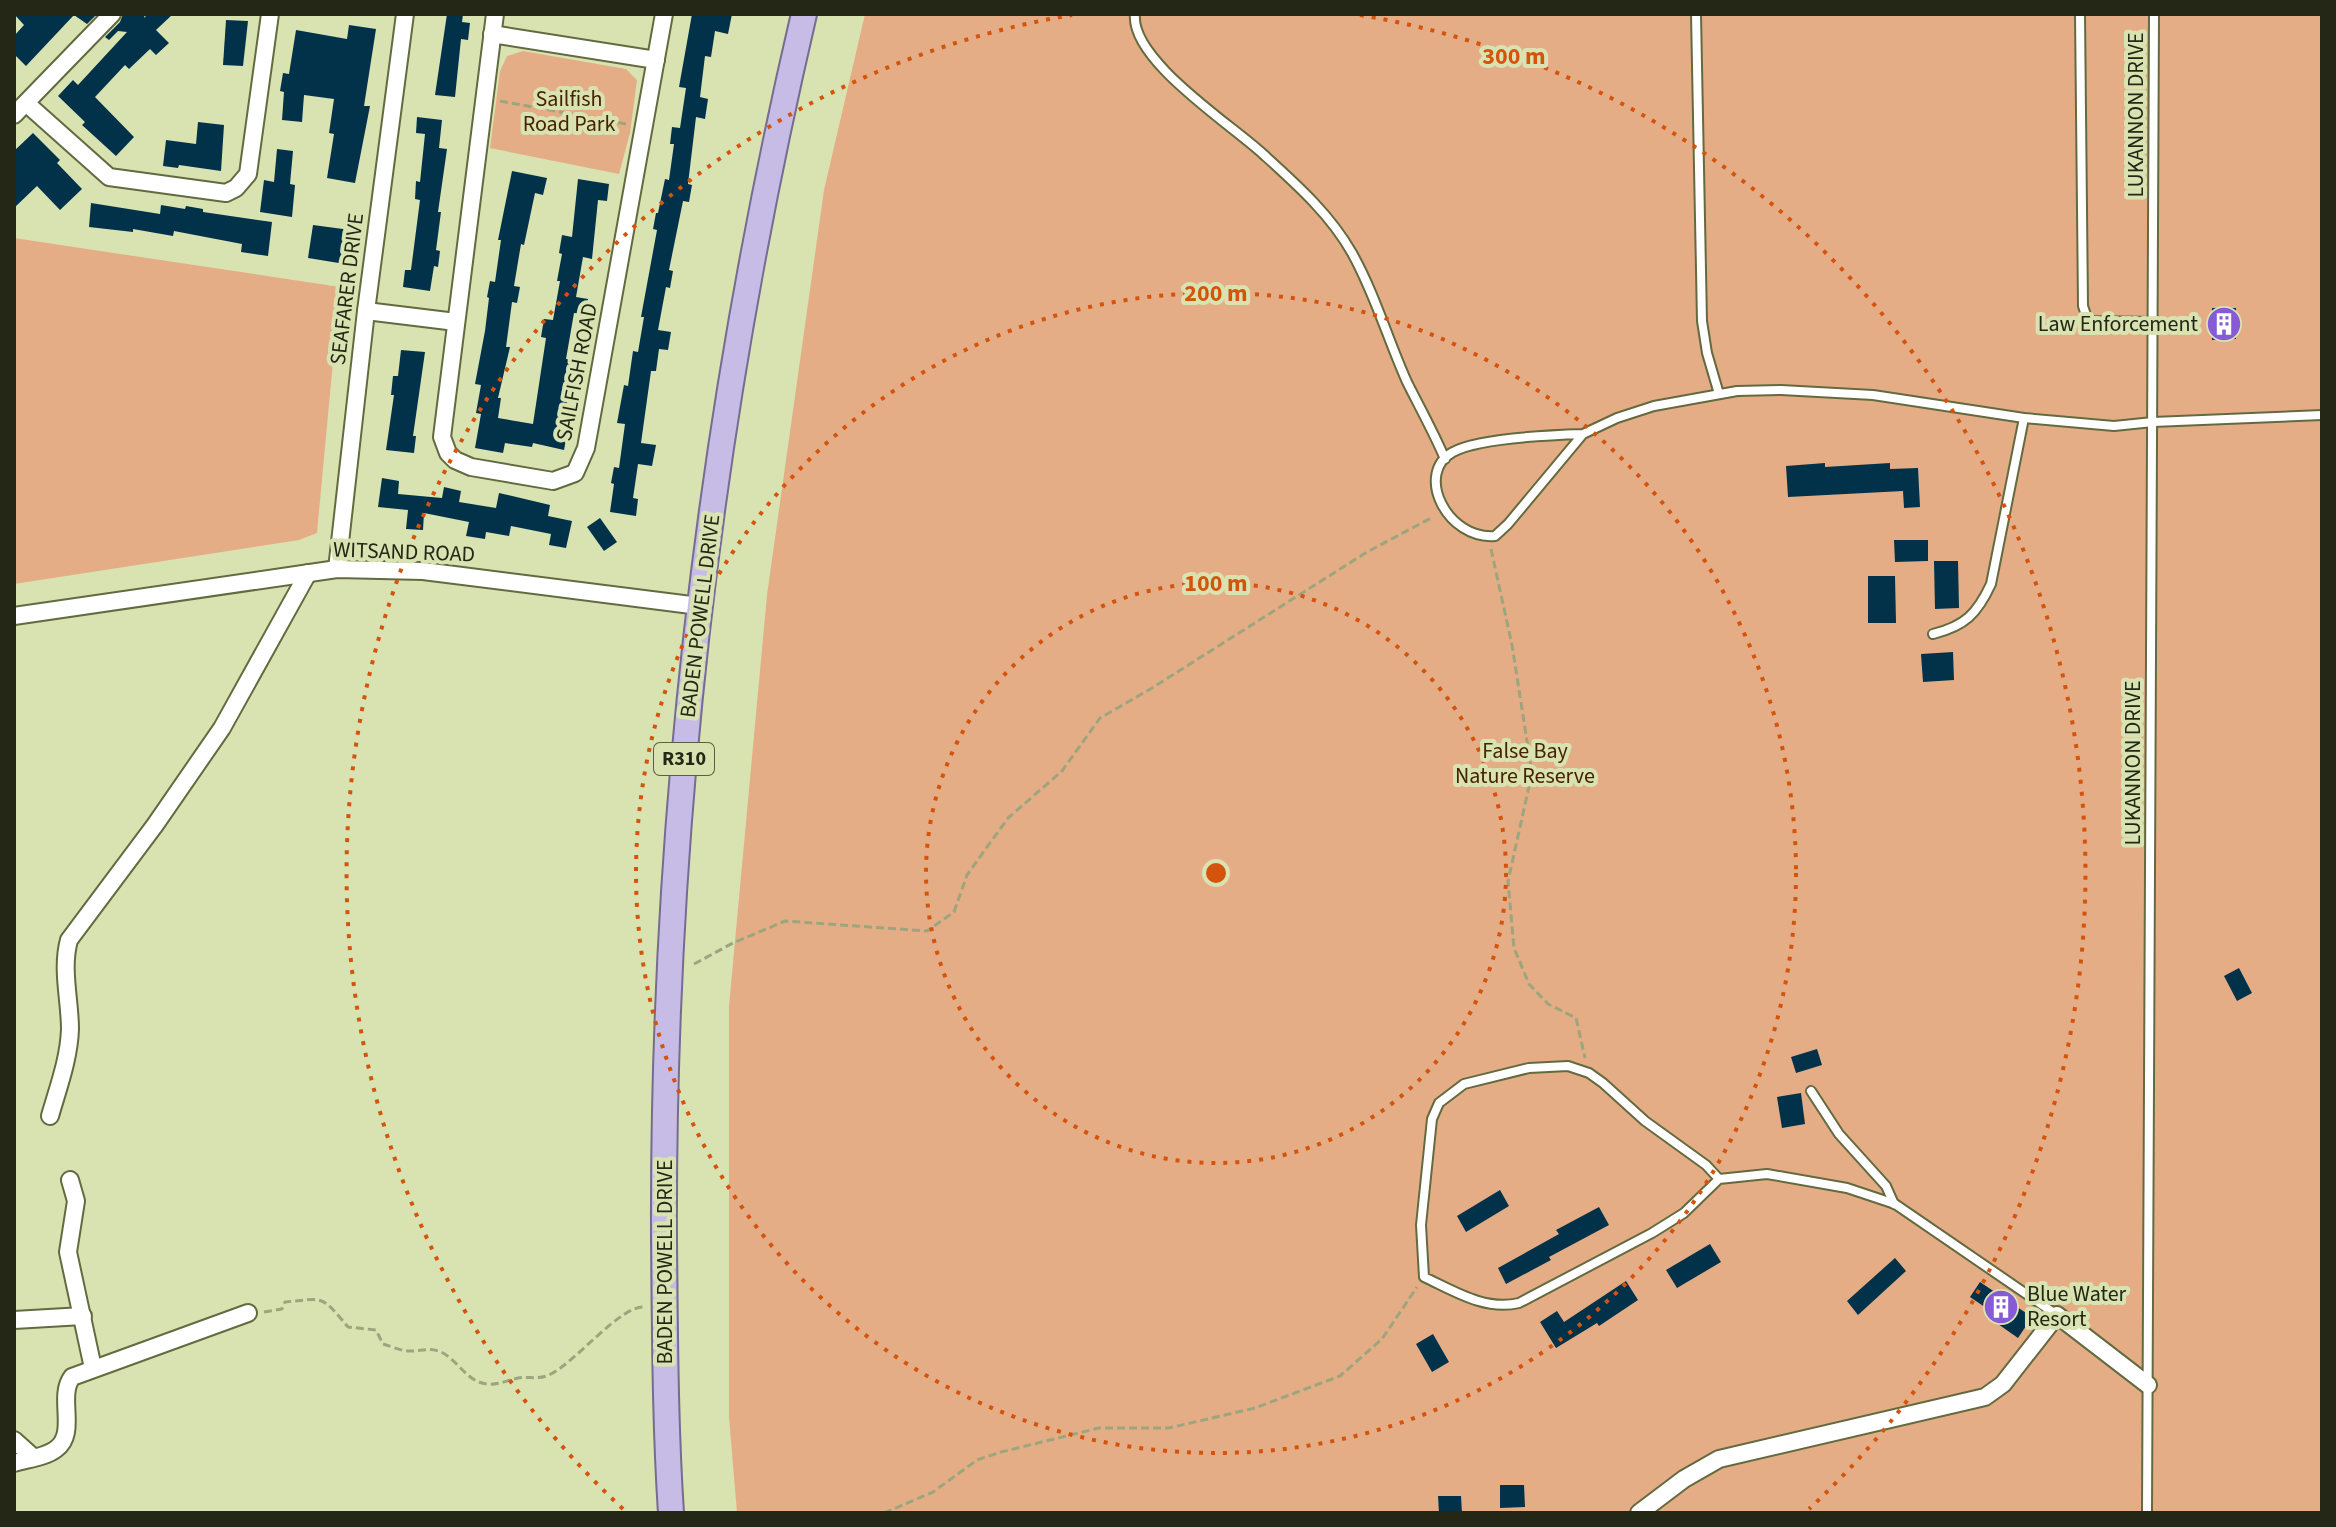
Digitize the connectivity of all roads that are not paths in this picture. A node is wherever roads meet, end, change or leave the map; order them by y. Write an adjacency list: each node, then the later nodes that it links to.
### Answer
1 (112, 14): 13 (street)
2 (270, 14): 13 (street)
3 (405, 14): 14 (street, SEAFARER DRIVE)
4 (495, 14): 11 (street, SAILFISH ROAD)
5 (664, 14): 12 (street, SAILFISH ROAD)
6 (804, 14): 25 (main road, BADEN POWELL DRIVE / R310)
7 (1135, 14): 22 (lane)
8 (1696, 14): 17 (lane)
9 (2080, 14): 16 (lane)
10 (2154, 14): 16 (lane, LUKANNON DRIVE)
11 (492, 34): 12 (street); 15 (street, SAILFISH ROAD)
12 (656, 60): 15 (street, SAILFISH ROAD)
13 (20, 109)
14 (366, 311): 15 (street); 23 (street, SEAFARER DRIVE)
15 (456, 322)
16 (2153, 322): 20 (lane, LUKANNON DRIVE)
17 (1719, 394): 19 (lane); 21 (lane)
18 (2322, 415): 20 (lane)
19 (2024, 418): 20 (lane); 27 (lane)
20 (2153, 422): 38 (lane, LUKANNON DRIVE)
21 (1583, 434): 22 (lane); 22 (lane)
22 (1445, 459)
23 (337, 569): 24 (street, WITSAND ROAD); 25 (street, WITSAND ROAD)
24 (308, 573): 26 (street, WITSAND ROAD); 29 (street)
25 (699, 606): 42 (main road, BADEN POWELL DRIVE / R310)
26 (14, 616)
27 (1933, 634)
28 (1811, 1091): 32 (lane)
29 (50, 1116)
30 (1719, 1179): 30 (lane); 32 (lane)
31 (70, 1180): 35 (street)
32 (1895, 1204): 34 (lane)
33 (248, 1313): 37 (street)
34 (2057, 1315): 38 (street); 43 (street)
35 (83, 1316): 36 (street); 37 (street)
36 (14, 1320)
37 (93, 1368): 40 (street)
38 (2148, 1385): 44 (lane, LUKANNON DRIVE)
39 (14, 1440): 40 (street)
40 (33, 1457): 41 (street)
41 (14, 1463)
42 (671, 1513)
43 (1639, 1513)
44 (2147, 1513)

